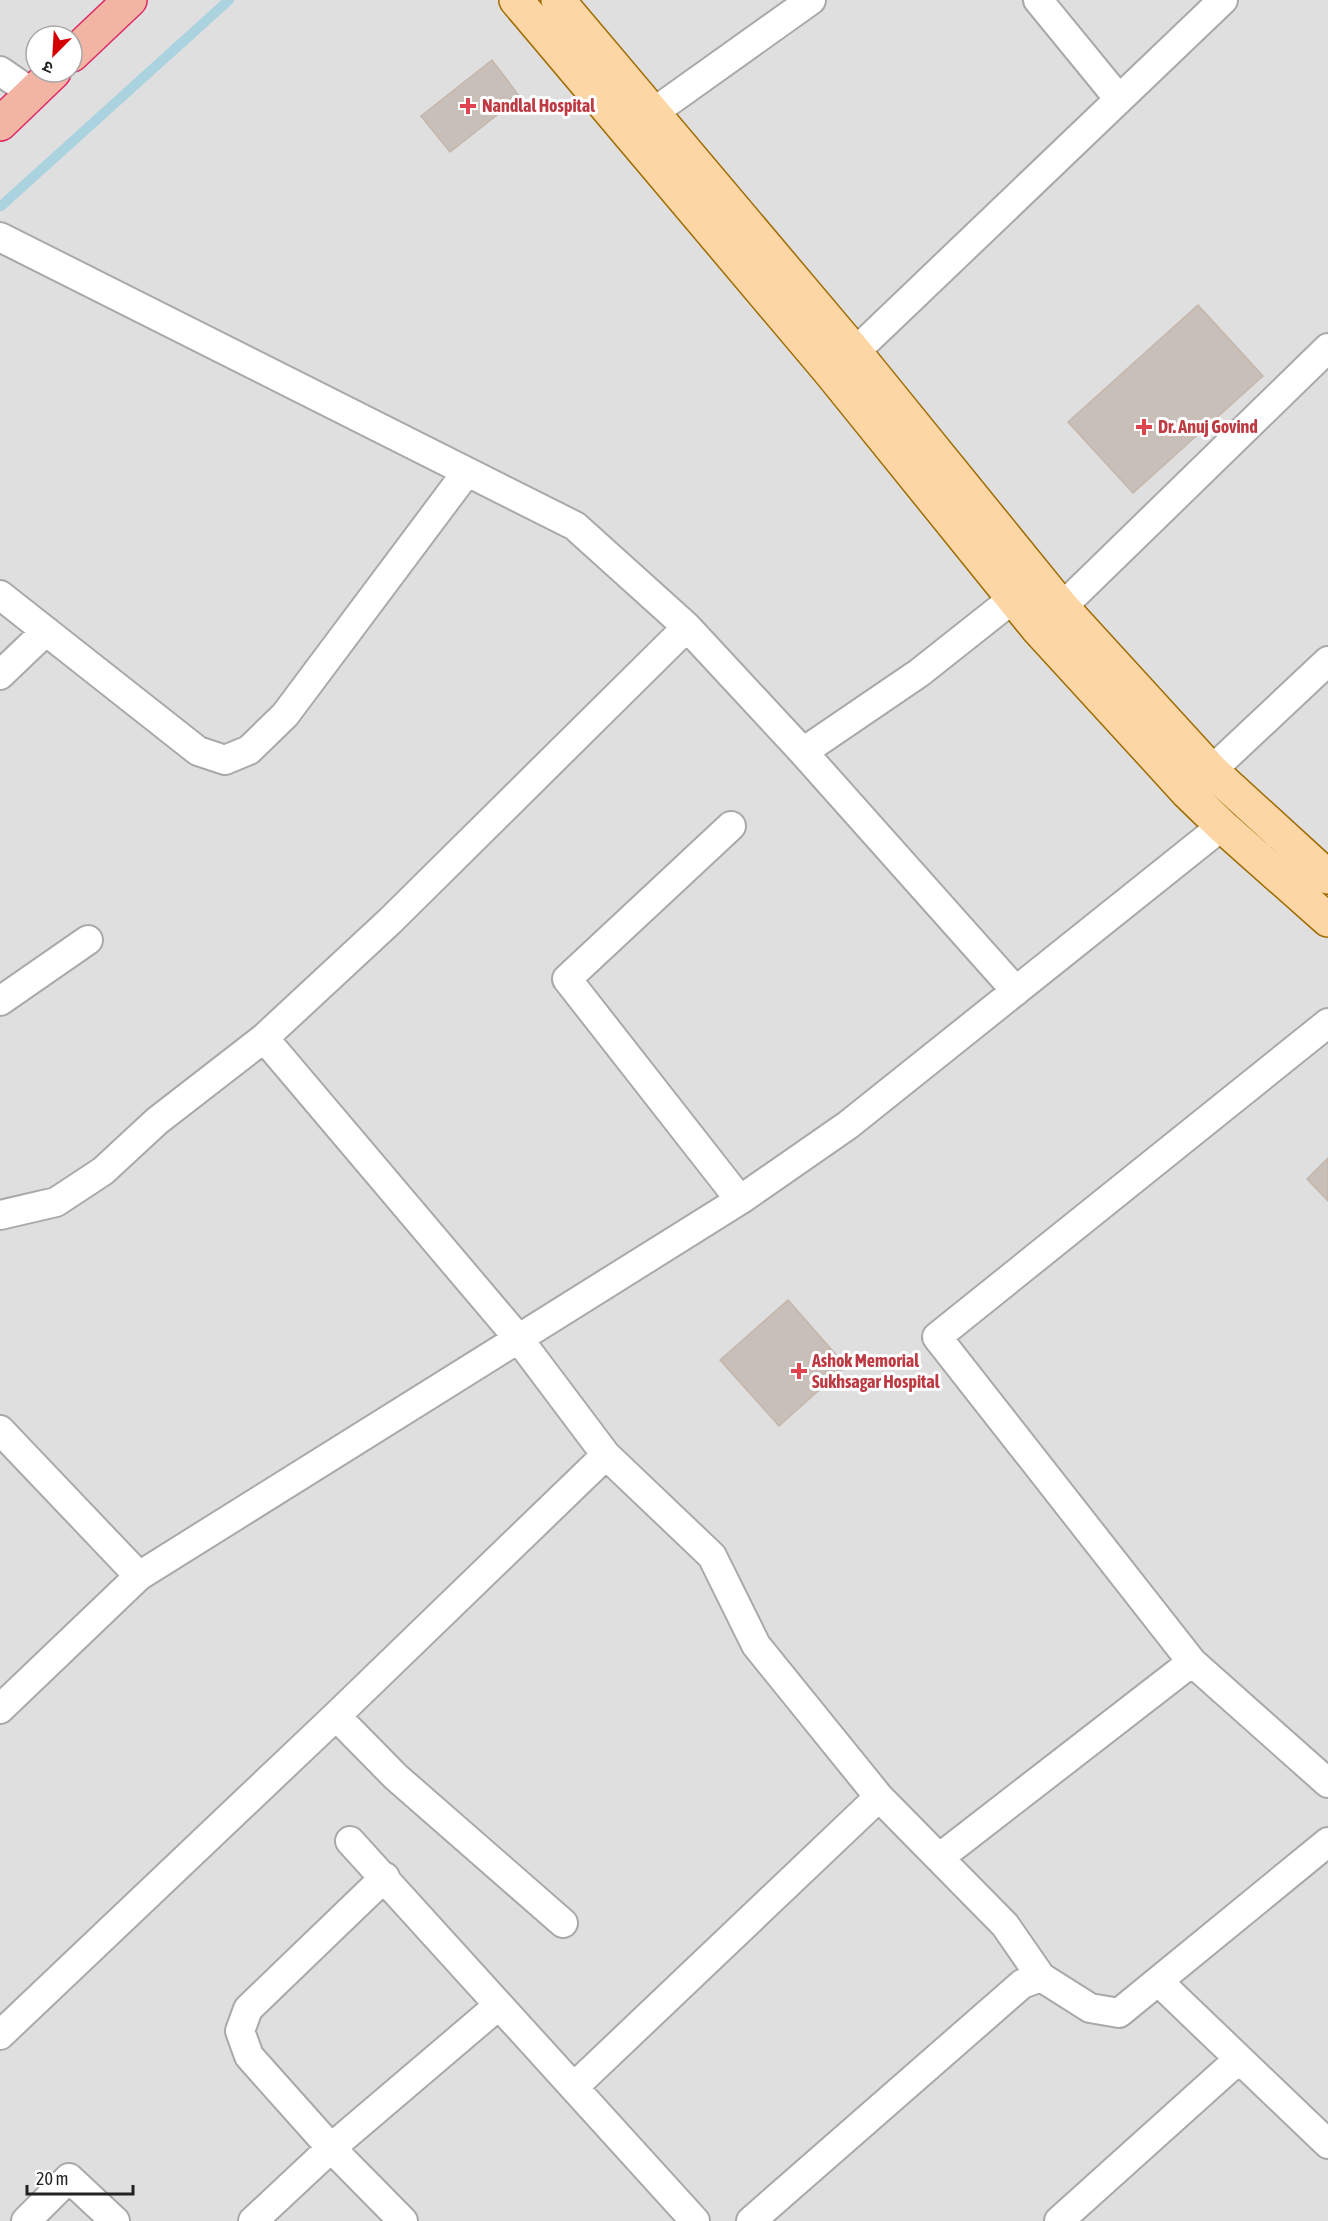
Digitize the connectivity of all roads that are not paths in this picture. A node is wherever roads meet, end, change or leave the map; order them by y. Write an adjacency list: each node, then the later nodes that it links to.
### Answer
1 (130, 0): 7 (highway)
2 (516, 0): 18 (main road)
3 (559, 0): 12 (main road)
4 (811, 0): 12 (street)
5 (1038, 0): 11 (street)
6 (1223, 0): 11 (street)
7 (84, 44)
8 (0, 71): 9 (street)
9 (24, 78)
10 (42, 84): 13 (highway)
11 (1119, 99): 16 (street)
12 (654, 112): 16 (main road)
13 (0, 124)
14 (0, 237): 19 (street)
15 (1328, 348): 22 (street)
16 (855, 352): 17 (main road)
17 (902, 409): 18 (main road); 22 (main road)
18 (876, 428): 21 (main road)
19 (466, 473): 23 (street); 24 (street)
20 (0, 595): 24 (street)
21 (1015, 597): 27 (street); 29 (main road)
22 (1062, 607): 28 (main road)
23 (687, 627): 27 (street); 38 (street)
24 (46, 631): 26 (street)
25 (1328, 661): 28 (street)
26 (0, 675)
27 (803, 752): 35 (street)
28 (1211, 770): 29 (street); 32 (main road)
29 (1188, 793): 31 (main road)
30 (730, 826): 39 (street)
31 (1222, 826): 33 (main road); 35 (street)
32 (1328, 877)
33 (1328, 920)
34 (88, 940): 36 (street)
35 (1016, 991): 39 (street)
36 (0, 1001)
37 (1328, 1023): 45 (street)
38 (264, 1038): 40 (street); 41 (street)
39 (740, 1200): 41 (street)
40 (0, 1215)
41 (518, 1338): 43 (street); 44 (street)
42 (0, 1430): 44 (street)
43 (606, 1455): 47 (street); 49 (street)
44 (138, 1576): 46 (street)
45 (1192, 1662): 48 (street); 52 (street)
46 (0, 1709)
47 (336, 1716): 54 (street); 58 (street)
48 (1328, 1783)
49 (879, 1797): 52 (street); 60 (street)
50 (350, 1841): 53 (street)
51 (1328, 1842): 56 (street)
52 (939, 1858): 55 (street)
53 (385, 1877): 57 (street); 62 (street)
54 (563, 1923)
55 (1041, 1977): 56 (street); 68 (street)
56 (1159, 1982): 59 (street)
57 (499, 2005): 60 (street); 62 (street)
58 (0, 2035)
59 (1239, 2059): 61 (street); 69 (street)
60 (574, 2087): 67 (street)
61 (1328, 2144)
62 (331, 2148): 65 (street); 66 (street)
63 (26, 2221): 64 (street)
64 (115, 2221)
65 (253, 2221)
66 (403, 2221)
67 (695, 2221)
68 (751, 2221)
69 (1059, 2221)

